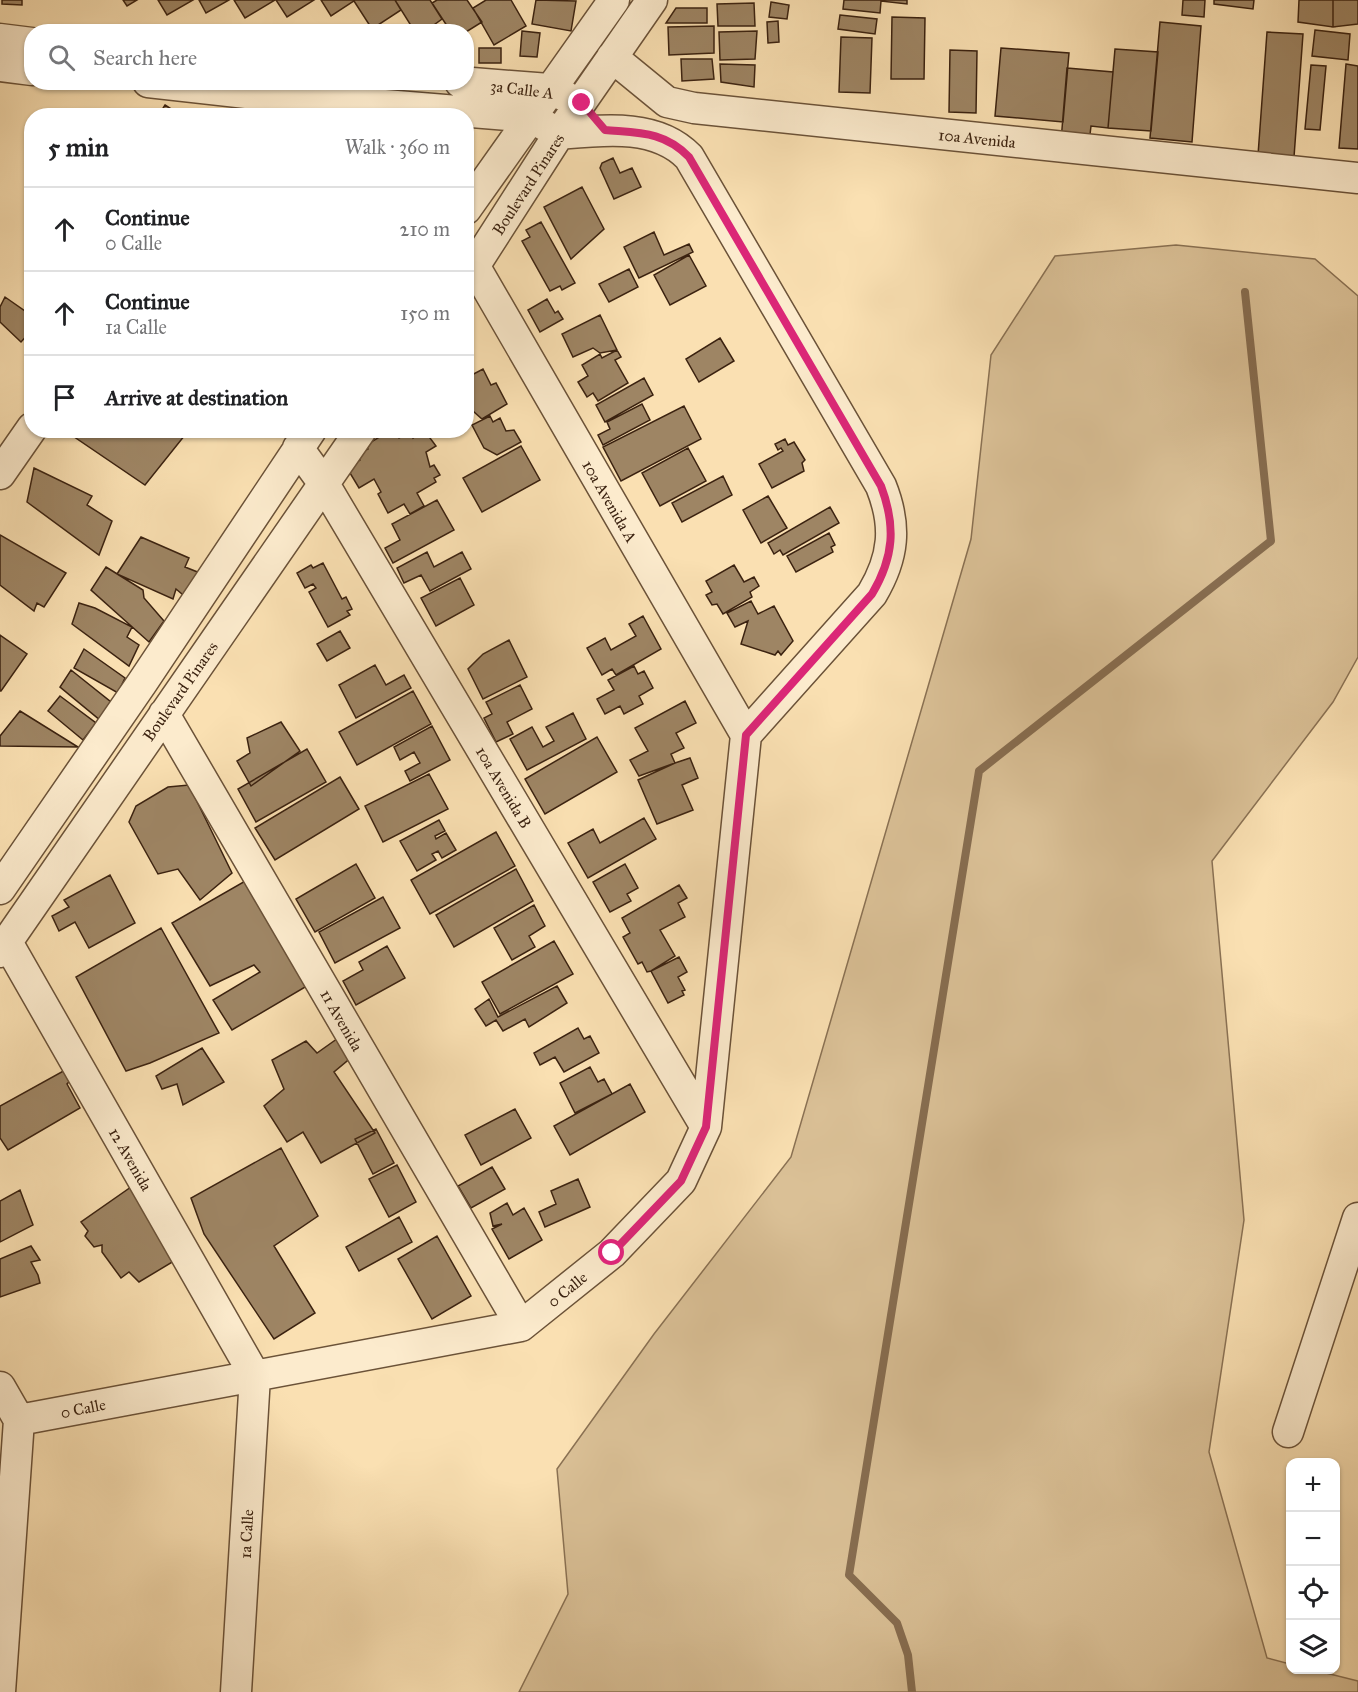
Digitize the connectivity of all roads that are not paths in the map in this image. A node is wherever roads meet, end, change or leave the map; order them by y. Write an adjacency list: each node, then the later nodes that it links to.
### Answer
1 (614, 0): 9 (street, Boulevard Pinares)
2 (652, 0): 5 (street, Boulevard Pinares)
3 (0, 39): 4 (street)
4 (24, 41)
5 (612, 57): 11 (street, Boulevard Pinares); 18 (street, 10a Avenida)
6 (0, 66): 7 (street)
7 (24, 69)
8 (474, 83): 9 (street, 3a Calle A)
9 (549, 89): 11 (street, 3a Calle A); 15 (street, Boulevard Pinares)
10 (186, 90): 12 (street, 3a Calle A)
11 (582, 103): 16 (street); 17 (street, Boulevard Pinares)
12 (256, 105): 13 (street, 3a Calle A)
13 (325, 108)
14 (474, 115): 15 (street, 3a Calle A)
15 (531, 117): 17 (street, 3a Calle A); 19 (street, Boulevard Pinares)
16 (605, 130): 17 (street); 28 (street)
17 (560, 134): 20 (street, Boulevard Pinares)
18 (1358, 178)
19 (474, 198)
20 (474, 268)
21 (474, 278): 28 (street, 10a Avenida A)
22 (24, 436): 25 (street)
23 (356, 438): 26 (street, Boulevard Pinares)
24 (305, 440): 26 (street, 10a Avenida B); 29 (street)
25 (4, 456)
26 (324, 484): 27 (street, Boulevard Pinares); 31 (street, 10a Avenida B)
27 (164, 714): 30 (street, Boulevard Pinares); 34 (street, 11 Avenida)
28 (746, 735): 31 (street, 0 Calle)
29 (0, 889)
30 (4, 947): 35 (street, 12 Avenida)
31 (706, 1127): 34 (street, 0 Calle)
32 (1358, 1218): 33 (street)
33 (1348, 1280): 38 (street)
34 (521, 1326): 35 (street, 0 Calle)
35 (255, 1376): 37 (street, 0 Calle); 40 (street, 1a Calle)
36 (0, 1387): 37 (street)
37 (19, 1420): 39 (street)
38 (1288, 1432)
39 (0, 1692)
40 (236, 1692)

